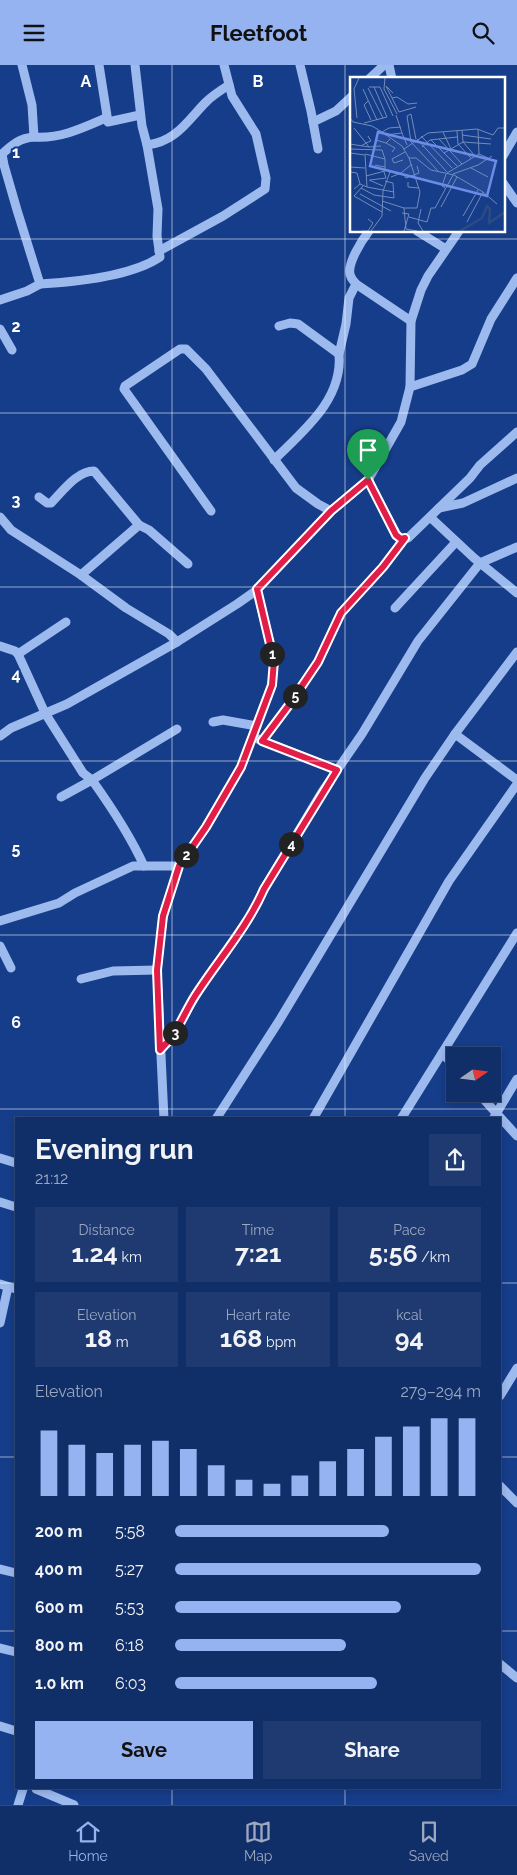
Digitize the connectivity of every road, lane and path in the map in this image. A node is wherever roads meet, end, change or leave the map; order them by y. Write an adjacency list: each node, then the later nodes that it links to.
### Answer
1 (22, 65): 14 (street)
2 (99, 65): 11 (street)
3 (134, 65): 10 (street)
4 (224, 65): 8 (street)
5 (300, 65): 12 (street)
6 (384, 65): 7 (street)
7 (372, 77)
8 (228, 85): 15 (street); 24 (street)
9 (350, 98): 12 (street)
10 (140, 115): 11 (street); 15 (street)
11 (106, 118): 14 (street)
12 (313, 122): 16 (street)
13 (517, 132): 17 (street)
14 (34, 137): 26 (street)
15 (148, 145): 24 (street)
16 (318, 149)
17 (504, 154)
18 (504, 184): 19 (street)
19 (517, 203)
20 (368, 233): 27 (street)
21 (420, 233): 23 (street)
22 (458, 233): 23 (street)
23 (446, 249): 29 (street)
24 (159, 251): 26 (street)
25 (517, 278): 34 (street)
26 (40, 284): 28 (street)
27 (356, 284): 29 (street); 33 (street)
28 (0, 300)
29 (411, 321): 34 (street)
30 (279, 326): 33 (street)
31 (0, 329): 32 (street)
32 (12, 350)
33 (339, 354): 36 (street)
34 (410, 387): 38 (street)
35 (517, 432): 40 (street)
36 (274, 460): 41 (street); 42 (street)
37 (517, 478): 40 (street)
38 (368, 480): 42 (street); 46 (street)
39 (39, 497): 45 (street)
40 (439, 509): 44 (street)
41 (211, 511)
42 (331, 511): 52 (street)
43 (0, 517): 51 (street)
44 (430, 517): 46 (street); 47 (street)
45 (140, 525): 50 (street); 51 (street)
46 (405, 538): 66 (street)
47 (456, 542): 49 (street); 54 (street)
48 (517, 547): 49 (street)
49 (480, 563): 53 (street); 67 (street)
50 (188, 564)
51 (81, 575): 56 (street)
52 (257, 589): 56 (street); 62 (street)
53 (517, 593)
54 (395, 608)
55 (66, 622): 59 (street)
56 (177, 642): 60 (street)
57 (0, 647): 59 (street)
58 (517, 652): 64 (street)
59 (18, 653): 60 (street)
60 (45, 713): 65 (street); 68 (street)
61 (212, 722): 62 (street)
62 (257, 726): 66 (street)
63 (177, 729): 68 (street)
64 (456, 734): 69 (street); 86 (street)
65 (0, 736)
66 (258, 739): 67 (street); 72 (street)
67 (337, 770): 79 (street)
68 (92, 780): 70 (street); 71 (street)
69 (517, 782): 87 (street)
70 (61, 797)
71 (144, 866): 72 (street); 73 (street)
72 (179, 866): 77 (street)
73 (0, 921)
74 (517, 933): 80 (street)
75 (0, 946): 76 (street)
76 (11, 968)
77 (157, 970): 78 (street); 79 (street)
78 (81, 979)
79 (160, 1050): 85 (street)
80 (442, 1053): 81 (street); 88 (street)
81 (446, 1057)
82 (517, 1079): 84 (street)
83 (486, 1103): 84 (street)
84 (494, 1115)
85 (164, 1117)
86 (217, 1117)
87 (314, 1117)
88 (402, 1117)
89 (501, 1121): 90 (street)
90 (517, 1136)
91 (0, 1158): 92 (street)
92 (15, 1163)
93 (0, 1202): 94 (street)
94 (15, 1207)
95 (8, 1287): 96 (street)
96 (0, 1323)
97 (517, 1368): 98 (street)
98 (501, 1394)
99 (517, 1487): 101 (street)
100 (501, 1488): 101 (street)
101 (509, 1495): 102 (street)
102 (517, 1503)
103 (0, 1569): 104 (street)
104 (15, 1573)
105 (0, 1648): 106 (street)
106 (15, 1653)
107 (501, 1665): 108 (street)
108 (517, 1678)
109 (0, 1726): 110 (street)
110 (15, 1731)
111 (23, 1789): 113 (street)
112 (36, 1789): 114 (street)
113 (18, 1805)
114 (74, 1805)

